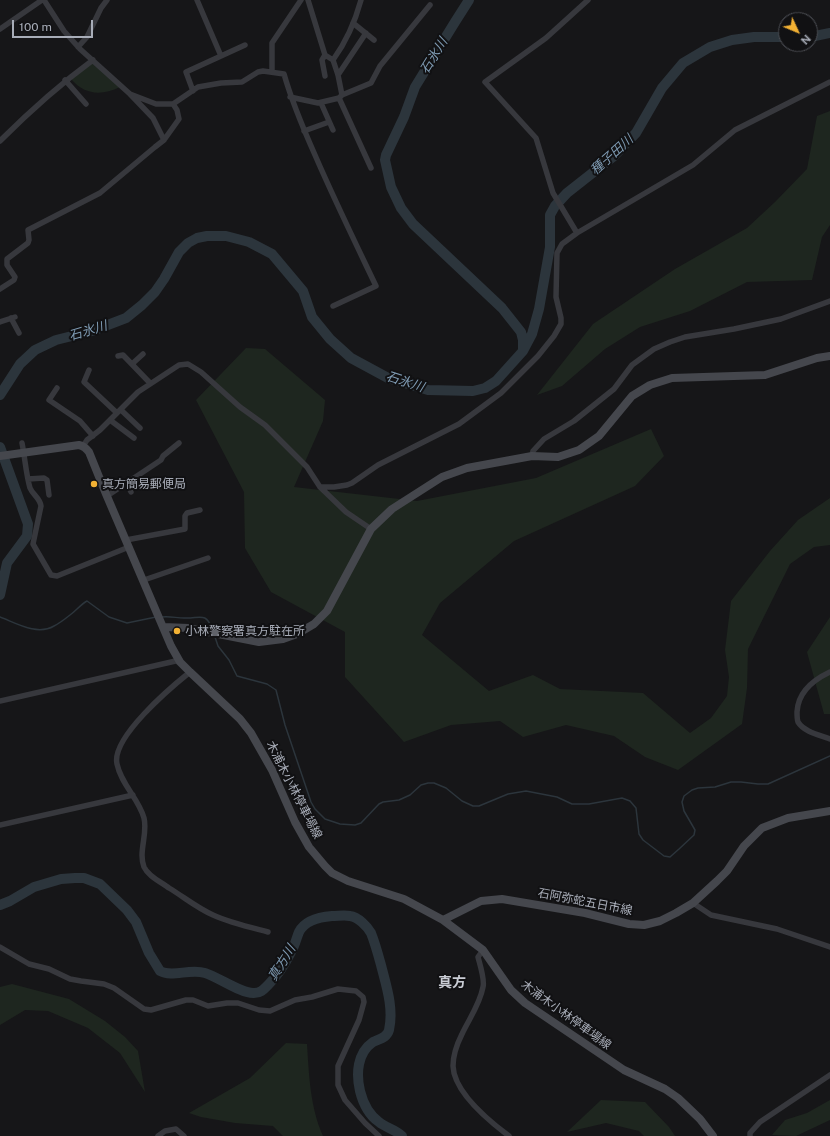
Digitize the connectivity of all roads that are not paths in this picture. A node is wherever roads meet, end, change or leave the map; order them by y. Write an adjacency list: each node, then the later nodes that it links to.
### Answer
1 (43, 0): 10 (street); 14 (street)
2 (107, 0): 14 (street)
3 (197, 0): 16 (street)
4 (300, 0): 19 (street)
5 (308, 0): 15 (street)
6 (361, 0): 9 (street)
7 (588, 0): 37 (street)
8 (430, 5): 26 (street)
9 (353, 23): 11 (street); 18 (street)
10 (0, 28)
11 (366, 33): 12 (street); 20 (street)
12 (374, 40)
13 (245, 45): 16 (street)
14 (78, 47): 17 (street)
15 (325, 55): 18 (street); 21 (street)
16 (221, 56): 24 (street)
17 (93, 60): 22 (street); 25 (street)
18 (333, 60): 20 (street)
19 (272, 72): 24 (street); 27 (street)
20 (338, 75): 26 (street)
21 (325, 76)
22 (65, 80): 29 (street); 35 (street)
23 (830, 82): 37 (street)
24 (193, 91): 30 (street)
25 (130, 94): 30 (street); 34 (street)
26 (340, 96): 28 (street); 36 (street)
27 (290, 97): 28 (street); 32 (street)
28 (321, 102): 31 (street)
29 (86, 104)
30 (173, 104): 34 (street)
31 (329, 122): 32 (street); 33 (street)
32 (304, 130): 40 (street)
33 (333, 130)
34 (164, 140): 38 (street)
35 (0, 141)
36 (371, 168)
37 (577, 233): 63 (street)
38 (0, 289)
39 (830, 301): 60 (street)
40 (333, 306)
41 (0, 322): 42 (street)
42 (19, 333)
43 (143, 354): 46 (street)
44 (118, 356): 46 (street)
45 (830, 356): 60 (main road)
46 (132, 364): 48 (street)
47 (89, 370): 50 (street)
48 (150, 383): 50 (street); 63 (street)
49 (57, 388): 53 (street)
50 (119, 411): 51 (street); 52 (street)
51 (110, 420): 53 (street); 54 (street)
52 (140, 428)
53 (93, 436): 57 (street)
54 (134, 438)
55 (22, 443): 58 (street)
56 (179, 443): 62 (street)
57 (83, 446): 58 (main road); 66 (main road, 木浦木小林停車場線)
58 (23, 454): 59 (main road); 61 (street)
59 (0, 456)
60 (532, 456): 68 (main road)
61 (28, 479): 65 (street); 69 (street)
62 (127, 482): 64 (street); 66 (street)
63 (320, 487): 68 (street)
64 (131, 492)
65 (48, 495)
66 (107, 496): 69 (main road, 木浦木小林停車場線)
67 (200, 510): 69 (street)
68 (371, 529): 72 (main road)
69 (127, 543): 71 (main road, 木浦木小林停車場線)
70 (208, 558): 71 (street)
71 (144, 580): 72 (main road, 木浦木小林停車場線)
72 (164, 627): 73 (main road, 木浦木小林停車場線)
73 (180, 660): 74 (main road, 木浦木小林停車場線); 76 (street)
74 (190, 672): 78 (street); 82 (main road, 木浦木小林停車場線)
75 (830, 672): 77 (street)
76 (0, 701)
77 (830, 739)
78 (133, 795): 80 (street); 83 (street)
79 (830, 812): 81 (main road, 石阿弥蛇五日市線)
80 (0, 825)
81 (693, 903): 82 (main road, 石阿弥蛇五日市線); 85 (street)
82 (444, 920): 86 (main road, 木浦木小林停車場線)
83 (268, 932)
84 (0, 947): 90 (street)
85 (830, 947)
86 (482, 950): 91 (street); 92 (main road, 木浦木小林停車場線)
87 (830, 1075): 93 (street)
88 (158, 1136): 89 (street)
89 (184, 1136)
90 (379, 1136)
91 (509, 1136)
92 (713, 1136)
93 (750, 1136)

